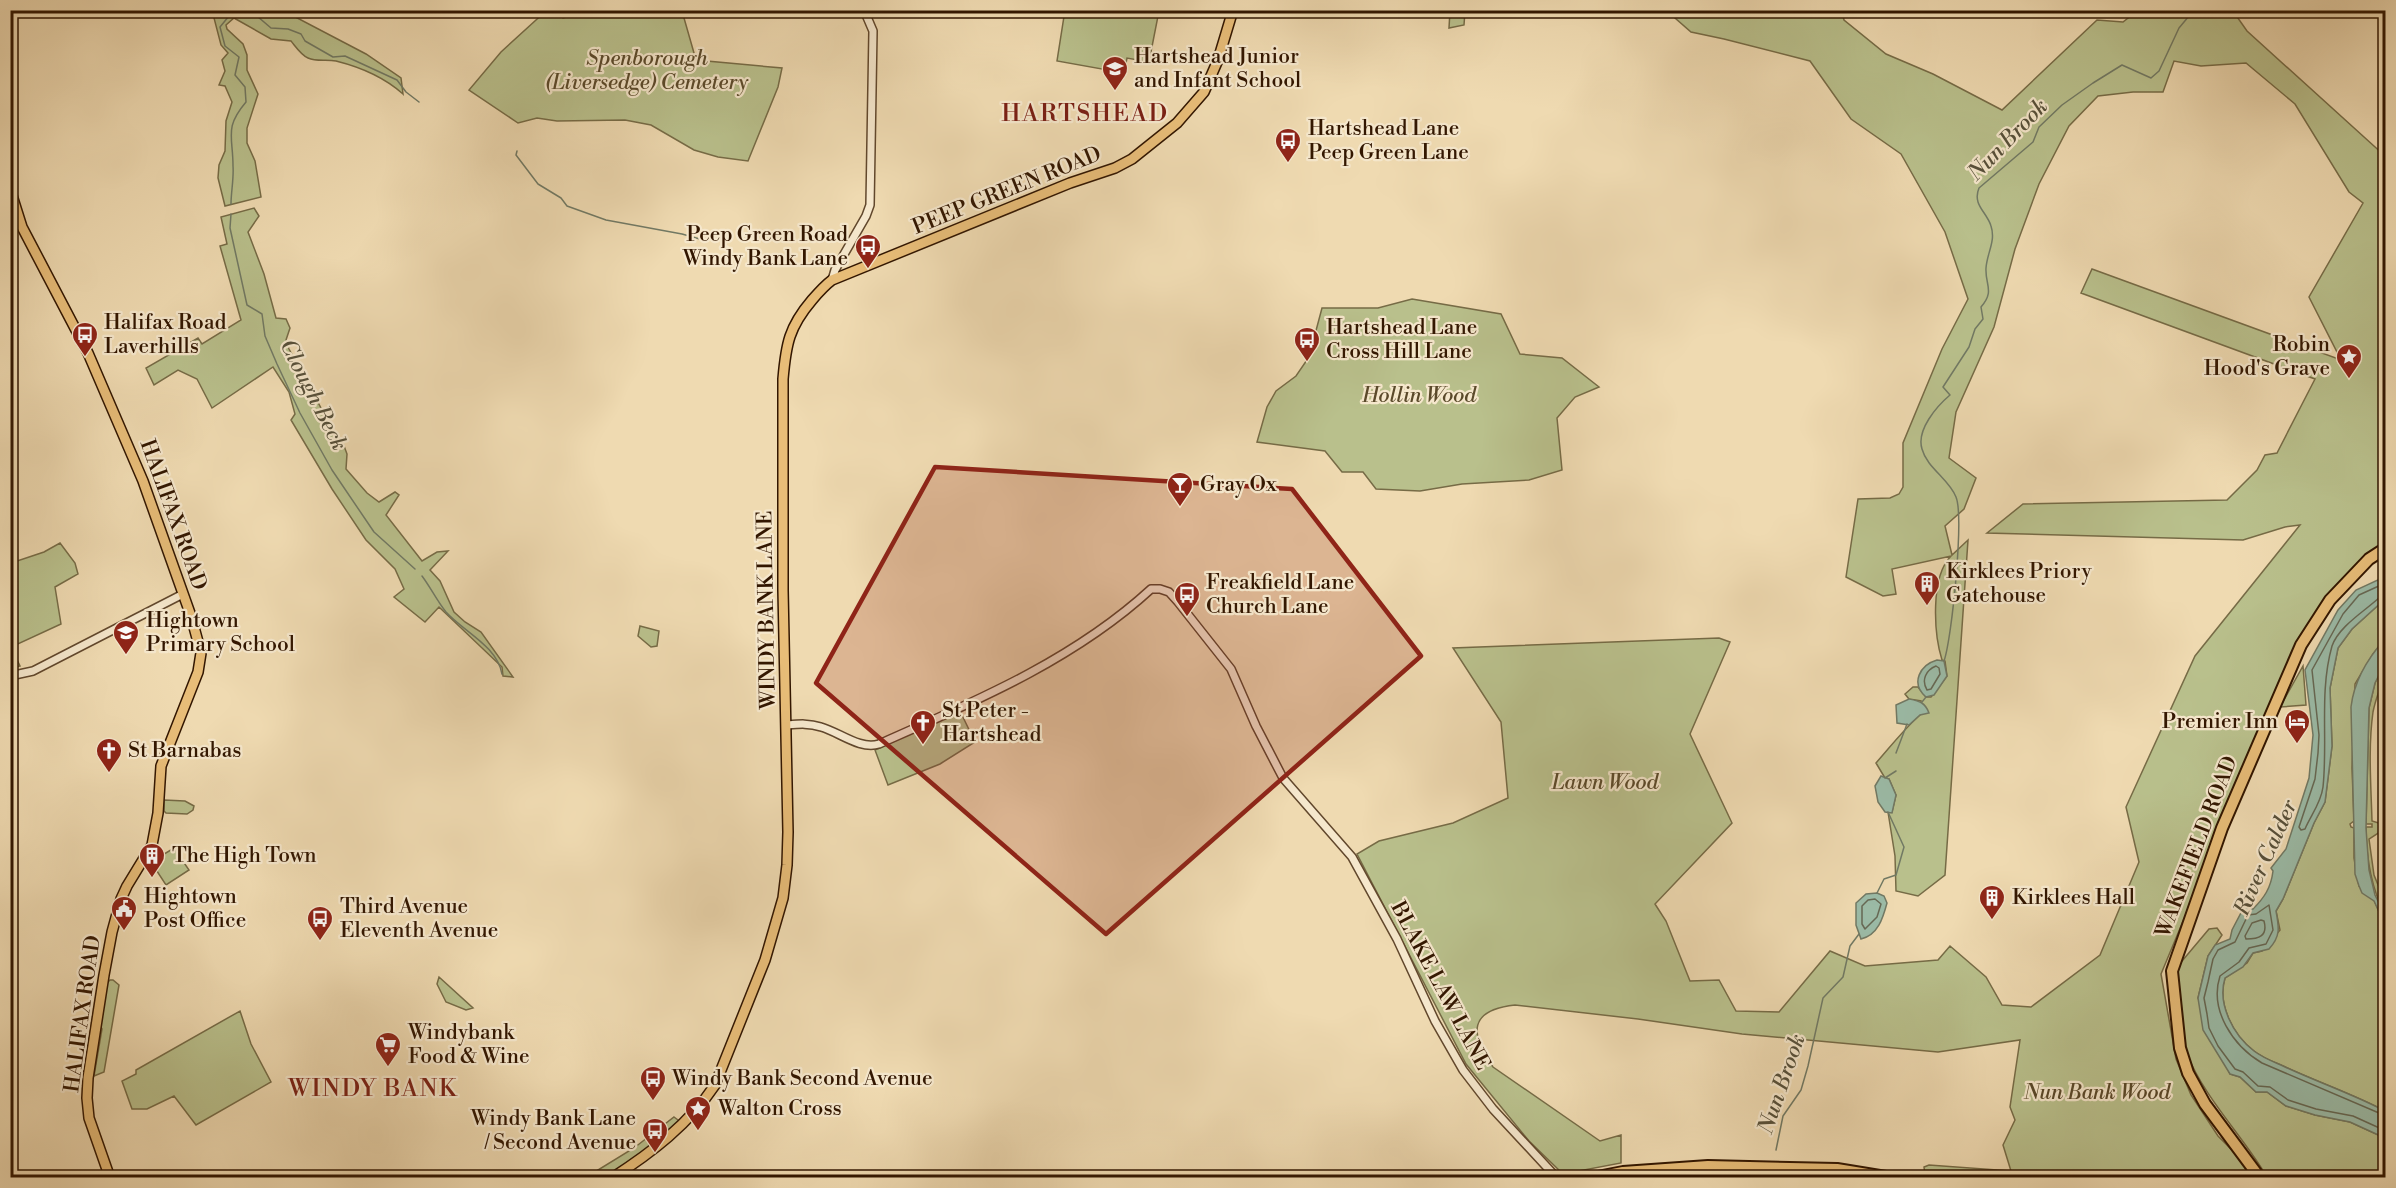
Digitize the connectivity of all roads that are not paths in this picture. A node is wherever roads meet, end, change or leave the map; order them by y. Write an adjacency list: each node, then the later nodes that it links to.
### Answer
1 (864, 10): 4 (street, WINDY BANK LANE)
2 (1233, 10): 4 (main road, PEEP GREEN ROAD)
3 (10, 189): 6 (main road, HALIFAX ROAD)
4 (832, 280): 8 (main road, WINDY BANK LANE)
5 (2385, 548): 16 (highway, WAKEFIELD ROAD)
6 (183, 594): 7 (street); 10 (main road, HALIFAX ROAD)
7 (10, 676)
8 (787, 724): 11 (main road, WINDY BANK LANE); 12 (street, BLAKE LAW LANE)
9 (1758, 1168): 13 (highway); 14 (highway); 15 (highway)
10 (110, 1178)
11 (612, 1178)
12 (1557, 1178)
13 (1592, 1178)
14 (1846, 1178)
15 (1892, 1178)
16 (2260, 1178)

